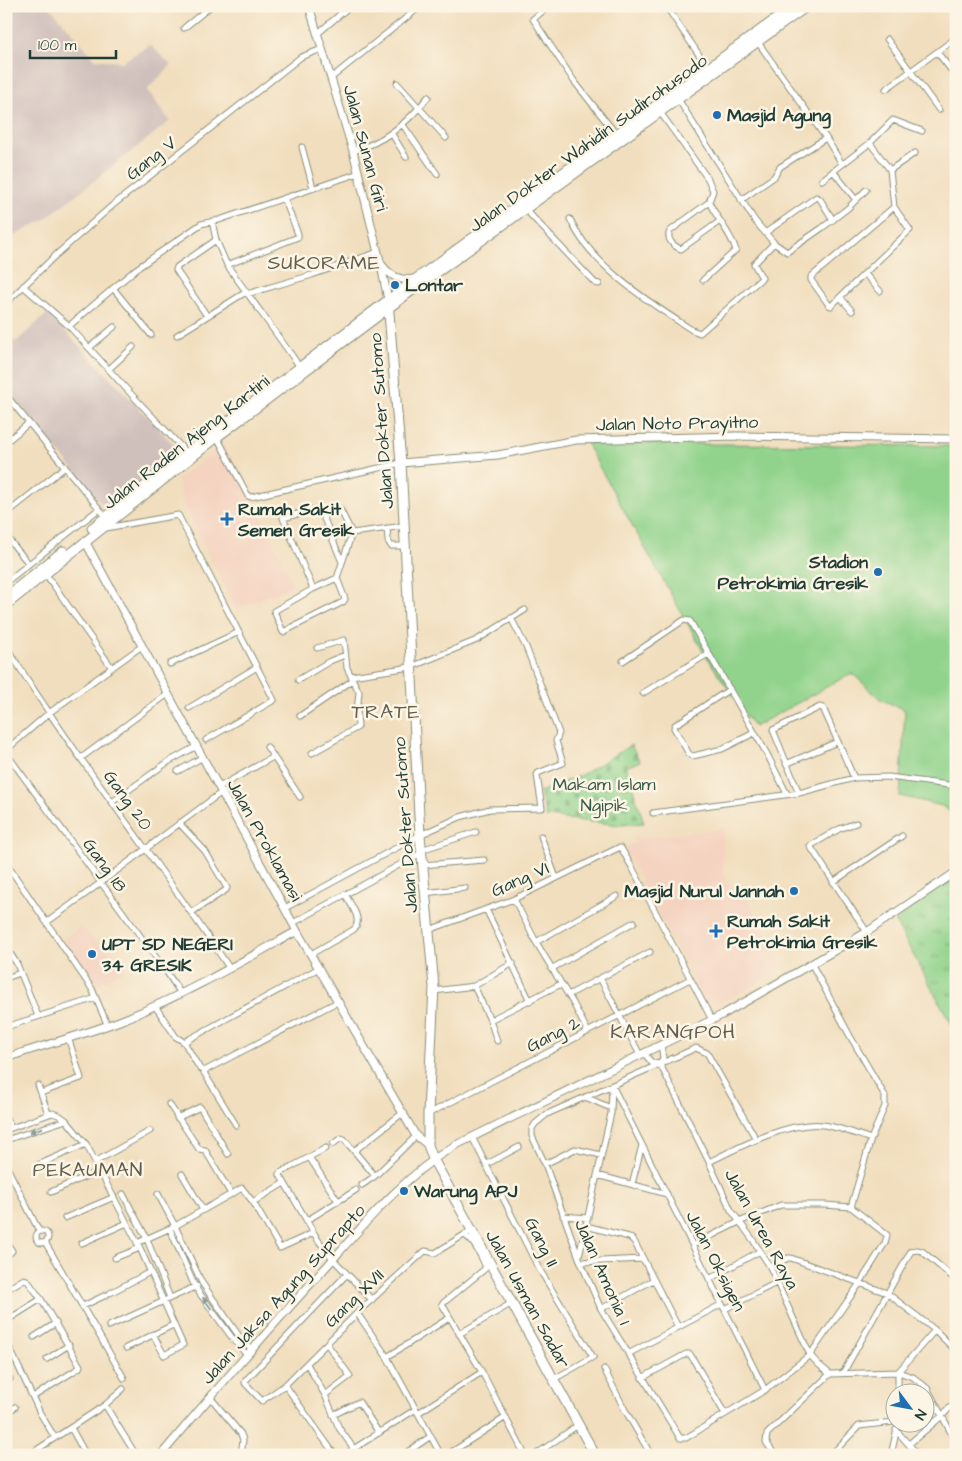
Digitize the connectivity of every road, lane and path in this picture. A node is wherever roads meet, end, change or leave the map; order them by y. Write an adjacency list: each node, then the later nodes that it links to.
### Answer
1 (309, 6): 12 (main road, Jalan Sunan Giri)
2 (350, 6): 12 (street)
3 (407, 6): 10 (street)
4 (420, 6): 10 (street)
5 (549, 6): 32 (street)
6 (666, 6): 18 (street)
7 (794, 6): 18 (highway, Jalan Dokter Wahidin Sudirohusodo)
8 (807, 6): 15 (highway, Jalan Dokter Wahidin Sudirohusodo)
9 (208, 7): 11 (street)
10 (412, 13): 21 (street)
11 (184, 28)
12 (317, 34): 16 (main road, Jalan Sunan Giri)
13 (956, 38): 17 (street)
14 (887, 39): 19 (street)
15 (757, 41): 25 (highway, Jalan Dokter Wahidin Sudirohusodo); 34 (street)
16 (322, 49): 21 (main road, Jalan Sunan Giri); 68 (street, Gang V)
17 (937, 52): 19 (street); 20 (street)
18 (708, 68): 27 (highway, Jalan Dokter Wahidin Sudirohusodo)
19 (911, 71): 23 (street); 28 (street)
20 (956, 76)
21 (331, 78): 37 (main road, Jalan Sunan Giri)
22 (397, 83): 26 (street)
23 (886, 89)
24 (428, 97): 26 (street)
25 (678, 98): 27 (highway, Jalan Dokter Wahidin Sudirohusodo); 49 (street)
26 (420, 108): 29 (street); 33 (street)
27 (658, 109): 32 (highway, Jalan Dokter Wahidin Sudirohusodo); 51 (street); 53 (highway, Jalan Dokter Wahidin Sudirohusodo)
28 (939, 110)
29 (403, 125): 31 (street); 44 (street)
30 (922, 131): 35 (street)
31 (392, 134): 37 (street); 39 (street)
32 (616, 134): 65 (highway, Jalan Dokter Wahidin Sudirohusodo)
33 (446, 138)
34 (826, 138): 40 (street); 49 (street)
35 (870, 143): 40 (street); 41 (street)
36 (302, 147): 46 (street)
37 (353, 151): 43 (main road, Jalan Sunan Giri)
38 (915, 153): 41 (street)
39 (406, 157)
40 (842, 164): 42 (street)
41 (890, 170): 52 (street)
42 (833, 171): 45 (street); 50 (street)
43 (359, 173): 46 (street); 61 (main road, Jalan Sunan Giri)
44 (437, 174)
45 (822, 180)
46 (314, 188): 48 (street)
47 (866, 190): 50 (street)
48 (284, 198): 56 (street); 62 (street)
49 (741, 200): 58 (street)
50 (856, 200): 55 (street)
51 (709, 202): 57 (street); 57 (street)
52 (894, 207): 64 (street); 72 (street)
53 (525, 209): 67 (street); 74 (highway, Jalan Dokter Wahidin Sudirohusodo)
54 (570, 219): 60 (street)
55 (833, 220): 58 (street); 60 (street)
56 (212, 221): 59 (street); 69 (street)
57 (720, 221): 66 (street)
58 (765, 233): 60 (street)
59 (216, 240): 62 (street); 76 (street)
60 (774, 243)
61 (378, 252): 63 (main road, Jalan Sunan Giri); 71 (street)
62 (227, 265): 71 (street)
63 (381, 265): 65 (main road); 74 (main road, Jalan Sunan Giri)
64 (864, 274): 70 (street); 72 (street)
65 (416, 279): 74 (highway, Jalan Dokter Wahidin Sudirohusodo)
66 (703, 280)
67 (599, 284)
68 (24, 286): 73 (street, Gang V); 77 (street)
69 (113, 288): 77 (street); 79 (street)
70 (880, 291)
71 (247, 293): 76 (street); 83 (street)
72 (840, 298): 75 (street)
73 (6, 303)
74 (388, 304): 83 (highway, Jalan Raden Ajeng Kartini); 86 (highway, Jalan Raden Ajeng Kartini); 92 (highway, Jalan Dokter Sutomo)
75 (852, 311)
76 (207, 316): 80 (street)
77 (69, 326): 82 (street)
78 (114, 327): 82 (street)
79 (151, 335)
80 (177, 335)
81 (133, 347): 84 (street)
82 (89, 348): 84 (street)
83 (300, 367): 86 (highway, Jalan Raden Ajeng Kartini)
84 (109, 369): 91 (street)
85 (6, 395): 87 (street)
86 (240, 416): 88 (highway, Jalan Raden Ajeng Kartini); 91 (highway, Jalan Raden Ajeng Kartini)
87 (30, 423): 90 (street); 93 (street)
88 (218, 437): 92 (street); 100 (highway, Jalan Raden Ajeng Kartini)
89 (956, 440): 92 (main road, Jalan Noto Prayitno)
90 (6, 442)
91 (187, 452): 97 (highway, Jalan Raden Ajeng Kartini)
92 (401, 463): 98 (highway, Jalan Dokter Sutomo)
93 (65, 467): 94 (street); 95 (street)
94 (99, 509): 97 (street); 106 (street)
95 (6, 514)
96 (322, 514): 101 (street); 105 (street); 110 (street)
97 (106, 517): 111 (highway, Jalan Raden Ajeng Kartini)
98 (404, 526): 99 (street); 104 (highway, Jalan Dokter Sutomo)
99 (387, 528): 101 (street); 104 (street)
100 (101, 529): 103 (highway, Jalan Raden Ajeng Kartini); 115 (street)
101 (352, 533): 105 (street)
102 (6, 536): 106 (street)
103 (85, 541): 107 (highway, Jalan Raden Ajeng Kartini); 117 (main road, Jalan Proklamasi)
104 (405, 546): 124 (highway, Jalan Dokter Sutomo)
105 (342, 563): 108 (street)
106 (29, 564): 109 (street)
107 (45, 573): 112 (highway, Jalan Raden Ajeng Kartini); 125 (street)
108 (338, 578): 110 (street); 110 (street)
109 (6, 582)
110 (313, 590)
111 (6, 597)
112 (6, 605)
113 (525, 610): 114 (street)
114 (511, 618): 124 (street); 157 (street)
115 (239, 632): 122 (street); 123 (street)
116 (6, 646): 132 (street, Gang 20)
117 (142, 646): 125 (street); 130 (main road, Jalan Proklamasi)
118 (317, 648): 120 (street)
119 (708, 654): 121 (street); 128 (street); 129 (street)
120 (345, 655): 126 (street); 127 (street)
121 (624, 661)
122 (170, 664)
123 (257, 667): 131 (street); 135 (street)
124 (410, 667): 126 (street); 157 (highway, Jalan Dokter Sutomo)
125 (112, 668): 132 (street)
126 (352, 678): 133 (street); 140 (street)
127 (298, 680)
128 (730, 689): 134 (street); 134 (street)
129 (643, 693)
130 (168, 694): 137 (main road, Jalan Proklamasi); 143 (street)
131 (189, 708)
132 (49, 713): 139 (street); 143 (street, Gang 20)
133 (300, 716)
134 (754, 733): 150 (street)
135 (206, 740)
136 (837, 742): 144 (street); 144 (street); 146 (street)
137 (197, 746): 141 (main road, Jalan Proklamasi); 152 (street)
138 (267, 747): 142 (street)
139 (6, 751): 168 (street, Gang 18)
140 (312, 752)
141 (202, 757): 145 (street); 148 (main road, Jalan Proklamasi)
142 (273, 757): 148 (street); 151 (street)
143 (81, 758): 152 (street, Gang 20)
144 (786, 764): 149 (street)
145 (178, 771)
146 (854, 778): 147 (street); 149 (street)
147 (956, 786)
148 (220, 789): 154 (street); 174 (main road, Jalan Proklamasi)
149 (798, 793): 150 (street)
150 (786, 794): 153 (street)
151 (300, 797)
152 (112, 802): 160 (street, Gang 20)
153 (653, 813)
154 (179, 823): 160 (street); 176 (street)
155 (856, 823): 167 (street)
156 (476, 832): 161 (street)
157 (420, 835): 161 (highway, Jalan Dokter Sutomo); 174 (street)
158 (541, 836): 166 (street)
159 (902, 836): 167 (street)
160 (146, 848): 168 (street); 176 (street, Gang 20)
161 (421, 852): 164 (highway, Jalan Dokter Sutomo); 171 (street)
162 (484, 860): 164 (street)
163 (6, 863): 177 (street)
164 (422, 865): 170 (highway, Jalan Dokter Sutomo)
165 (956, 872): 182 (main road, Jalan Jaksa Agung Suprapto)
166 (556, 878): 173 (street, Gang VI); 195 (street, Gang VI)
167 (833, 882): 182 (street)
168 (102, 884): 177 (street); 199 (street, Gang 18)
169 (465, 888): 170 (street)
170 (425, 893): 180 (highway, Jalan Dokter Sutomo)
171 (346, 894): 179 (street); 186 (street)
172 (617, 896): 183 (street)
173 (514, 899): 175 (street, Gang VI); 183 (street)
174 (285, 908): 179 (main road, Jalan Proklamasi)
175 (486, 909): 180 (street, Gang VI); 188 (street)
176 (192, 912): 190 (street, Gang 20)
177 (47, 922): 201 (street)
178 (634, 922): 191 (street)
179 (293, 923): 181 (main road, Jalan Proklamasi)
180 (429, 930): 198 (highway, Jalan Dokter Sutomo)
181 (297, 931): 186 (main road, Jalan Proklamasi); 190 (main road)
182 (867, 932): 187 (main road, Jalan Jaksa Agung Suprapto)
183 (536, 942): 191 (street)
184 (6, 947): 192 (street)
185 (650, 952): 194 (street)
186 (311, 954): 189 (main road, Jalan Proklamasi)
187 (811, 963): 208 (main road, Jalan Jaksa Agung Suprapto); 238 (street)
188 (513, 964): 197 (street); 202 (street)
189 (319, 968): 203 (main road, Jalan Proklamasi); 214 (street)
190 (230, 969): 199 (main road)
191 (551, 969): 196 (street)
192 (20, 973): 193 (street); 205 (street)
193 (6, 978)
194 (600, 978): 200 (street); 206 (street)
195 (690, 979): 206 (street, Gang 2); 208 (street)
196 (561, 984): 200 (street); 202 (street)
197 (474, 986): 198 (street); 207 (street)
198 (434, 990): 228 (highway, Jalan Dokter Sutomo)
199 (181, 994): 204 (main road)
200 (568, 995): 211 (street)
201 (96, 998): 205 (street); 209 (street)
202 (530, 1000): 207 (street)
203 (338, 1001): 219 (street); 226 (main road, Jalan Proklamasi)
204 (155, 1006): 209 (main road); 214 (street)
205 (38, 1016): 210 (street)
206 (619, 1016): 211 (street, Gang 2); 216 (street)
207 (490, 1020): 213 (street)
208 (712, 1020): 215 (main road, Jalan Jaksa Agung Suprapto)
209 (107, 1024): 212 (main road)
210 (6, 1027)
211 (588, 1032): 228 (street, Gang 2)
212 (68, 1037): 217 (main road); 222 (street)
213 (496, 1041)
214 (184, 1042): 219 (street)
215 (661, 1044): 216 (main road, Jalan Jaksa Agung Suprapto); 218 (street, Jalan Urea Raya)
216 (642, 1054): 218 (street, Jalan Urea Raya); 236 (main road, Jalan Jaksa Agung Suprapto)
217 (6, 1058)
218 (660, 1064): 221 (street, Jalan Amonia 1); 237 (street, Jalan Amonia 1); 252 (street, Jalan Urea Raya)
219 (202, 1071): 232 (street)
220 (38, 1085): 222 (street)
221 (612, 1085): 223 (street, Jalan Amonia 1); 225 (street); 243 (street, Jalan Oksigen)
222 (41, 1093): 227 (street)
223 (585, 1097): 225 (street); 254 (street, Jalan Amonia 1)
224 (168, 1104): 230 (street)
225 (611, 1108): 248 (street)
226 (404, 1112): 235 (main road, Jalan Proklamasi); 246 (street)
227 (48, 1113): 231 (street); 233 (street)
228 (428, 1114): 242 (highway, Jalan Dokter Sutomo)
229 (6, 1118): 233 (street)
230 (177, 1118): 247 (street); 268 (street)
231 (66, 1120): 239 (street, one-way to 239); 240 (street)
232 (236, 1125)
233 (9, 1128)
234 (150, 1131): 251 (street)
235 (416, 1136): 242 (main road, Jalan Proklamasi); 260 (street)
236 (472, 1137): 250 (main road, Jalan Jaksa Agung Suprapto); 253 (street, Gang II)
237 (756, 1139): 238 (street); 252 (street)
238 (871, 1139): 273 (street)
239 (6, 1140)
240 (86, 1144): 251 (street); 256 (street)
241 (333, 1144): 246 (street)
242 (428, 1145): 250 (highway, Jalan Dokter Sutomo)
243 (642, 1145): 262 (street); 269 (street, Jalan Oksigen)
244 (519, 1147): 253 (street)
245 (326, 1148): 249 (street)
246 (354, 1152): 260 (street)
247 (228, 1154)
248 (601, 1155): 254 (street); 259 (street)
249 (309, 1157): 261 (street); 271 (street)
250 (433, 1159): 283 (highway, Jalan Usman Sadar); 293 (main road, Jalan Jaksa Agung Suprapto)
251 (95, 1162): 257 (street)
252 (709, 1162): 279 (street, Jalan Urea Raya)
253 (486, 1163): 345 (street, Gang II)
254 (545, 1164): 275 (street, Jalan Amonia 1)
255 (6, 1165): 313 (street)
256 (38, 1165)
257 (100, 1170): 265 (street); 270 (street)
258 (182, 1174): 274 (street)
259 (597, 1175): 262 (street); 277 (street)
260 (375, 1176): 263 (street)
261 (284, 1183): 272 (street); 278 (street)
262 (632, 1184): 269 (street)
263 (362, 1186)
264 (356, 1190): 271 (street)
265 (51, 1192)
266 (124, 1194): 285 (street)
267 (158, 1194): 282 (street)
268 (231, 1194): 272 (street); 274 (street)
269 (667, 1194): 288 (street, Jalan Oksigen)
270 (114, 1196): 276 (street); 280 (street)
271 (338, 1200): 278 (street)
272 (253, 1202): 284 (street)
273 (850, 1207): 279 (street); 304 (street)
274 (203, 1210): 282 (street)
275 (563, 1216): 277 (street); 295 (street, Jalan Amonia 1)
276 (65, 1218)
277 (588, 1218): 281 (street)
278 (306, 1221): 284 (street)
279 (739, 1222): 288 (street); 290 (street, Jalan Urea Raya)
280 (127, 1223): 287 (street); 289 (street)
281 (586, 1226): 294 (street); 295 (street)
282 (173, 1227): 285 (street); 303 (street); 305 (street)
283 (468, 1232): 310 (street, Gang XVII); 312 (highway, Jalan Usman Sadar); 317 (street)
284 (313, 1233): 293 (street)
285 (147, 1239): 289 (street); 308 (street)
286 (6, 1242): 291 (street)
287 (82, 1243)
288 (692, 1245): 299 (street, Jalan Oksigen)
289 (138, 1246): 292 (street); 297 (street)
290 (760, 1251): 296 (street, Jalan Urea Raya); 299 (street)
291 (6, 1257)
292 (115, 1258)
293 (332, 1259): 298 (street); 331 (main road, Jalan Jaksa Agung Suprapto)
294 (643, 1259): 295 (street); 300 (street)
295 (580, 1260): 315 (street, Jalan Amonia 1)
296 (770, 1268): 302 (street, Jalan Urea Raya); 304 (street)
297 (150, 1272): 311 (street); 313 (street)
298 (347, 1274): 310 (street); 347 (street, Gang XVII)
299 (710, 1279): 314 (street, Jalan Oksigen)
300 (654, 1280): 315 (street); 322 (street)
301 (956, 1280): 307 (street)
302 (778, 1282): 314 (street); 334 (street, Jalan Urea Raya)
303 (202, 1283): 305 (street); 331 (street)
304 (860, 1283): 307 (street); 334 (street)
305 (195, 1287): 308 (street); 331 (street, one-way to 305)
306 (6, 1290): 309 (street)
307 (887, 1293): 323 (street); 341 (street)
308 (170, 1298): 311 (street)
309 (41, 1300): 318 (street); 319 (street)
310 (372, 1300): 316 (street, Gang XVII)
311 (163, 1301): 320 (street); 321 (street)
312 (512, 1303): 325 (street); 345 (highway, Jalan Usman Sadar)
313 (83, 1306): 343 (street)
314 (724, 1307): 322 (street); 349 (street, Jalan Oksigen)
315 (601, 1309): 333 (street, Jalan Amonia 1)
316 (358, 1313): 328 (street, Gang XVII); 335 (street)
317 (449, 1318): 325 (street); 335 (street)
318 (6, 1321)
319 (56, 1324): 326 (street); 329 (street)
320 (173, 1324): 324 (street); 324 (street)
321 (109, 1326)
322 (678, 1327): 333 (street)
323 (934, 1330): 332 (street); 340 (street)
324 (153, 1334): 330 (street)
325 (459, 1334): 339 (street)
326 (34, 1337)
327 (6, 1340): 351 (street)
328 (327, 1344): 337 (street, Gang XVII); 350 (street)
329 (69, 1345): 336 (street); 351 (street)
330 (126, 1348)
331 (249, 1351): 352 (main road, Jalan Jaksa Agung Suprapto)
332 (956, 1351)
333 (628, 1354): 344 (street, Jalan Amonia 1)
334 (810, 1355): 342 (street); 349 (street)
335 (387, 1357): 356 (street)
336 (47, 1358)
337 (307, 1364): 347 (street, Gang XVII); 350 (street)
338 (604, 1369): 386 (street)
339 (482, 1372): 356 (street); 361 (street)
340 (898, 1372): 341 (street); 346 (street); 360 (street)
341 (843, 1373): 342 (street)
342 (830, 1374): 387 (street)
343 (124, 1378)
344 (642, 1378): 358 (street, Jalan Amonia 1); 358 (street)
345 (554, 1379): 363 (highway, Jalan Usman Sadar)
346 (898, 1384)
347 (285, 1385): 378 (street)
348 (123, 1389): 354 (street)
349 (765, 1390): 358 (street)
350 (325, 1396): 359 (street)
351 (33, 1397): 369 (street)
352 (210, 1397): 376 (main road, Jalan Jaksa Agung Suprapto); 377 (street)
353 (956, 1401): 360 (street)
354 (105, 1405): 364 (street); 375 (street)
355 (15, 1407): 357 (street)
356 (417, 1411): 365 (street); 368 (street)
357 (6, 1413)
358 (725, 1414)
359 (333, 1415): 365 (street); 372 (street)
360 (942, 1416): 370 (street); 371 (street)
361 (506, 1417): 382 (street); 383 (street)
362 (884, 1424): 388 (street)
363 (578, 1425): 384 (street); 385 (highway, Jalan Usman Sadar)
364 (71, 1428): 369 (street); 374 (street)
365 (378, 1433): 372 (street)
366 (895, 1434): 389 (street)
367 (900, 1434): 371 (street)
368 (431, 1436): 380 (street); 381 (street)
369 (55, 1438): 373 (street)
370 (956, 1442)
371 (909, 1444): 390 (street)
372 (354, 1449): 379 (street)
373 (33, 1454)
374 (86, 1455)
375 (136, 1455)
376 (161, 1455)
377 (241, 1455)
378 (335, 1455)
379 (344, 1455)
380 (403, 1455)
381 (441, 1455)
382 (447, 1455)
383 (525, 1455)
384 (535, 1455)
385 (595, 1455)
386 (651, 1455)
387 (776, 1455)
388 (831, 1455)
389 (891, 1455)
390 (918, 1455)

